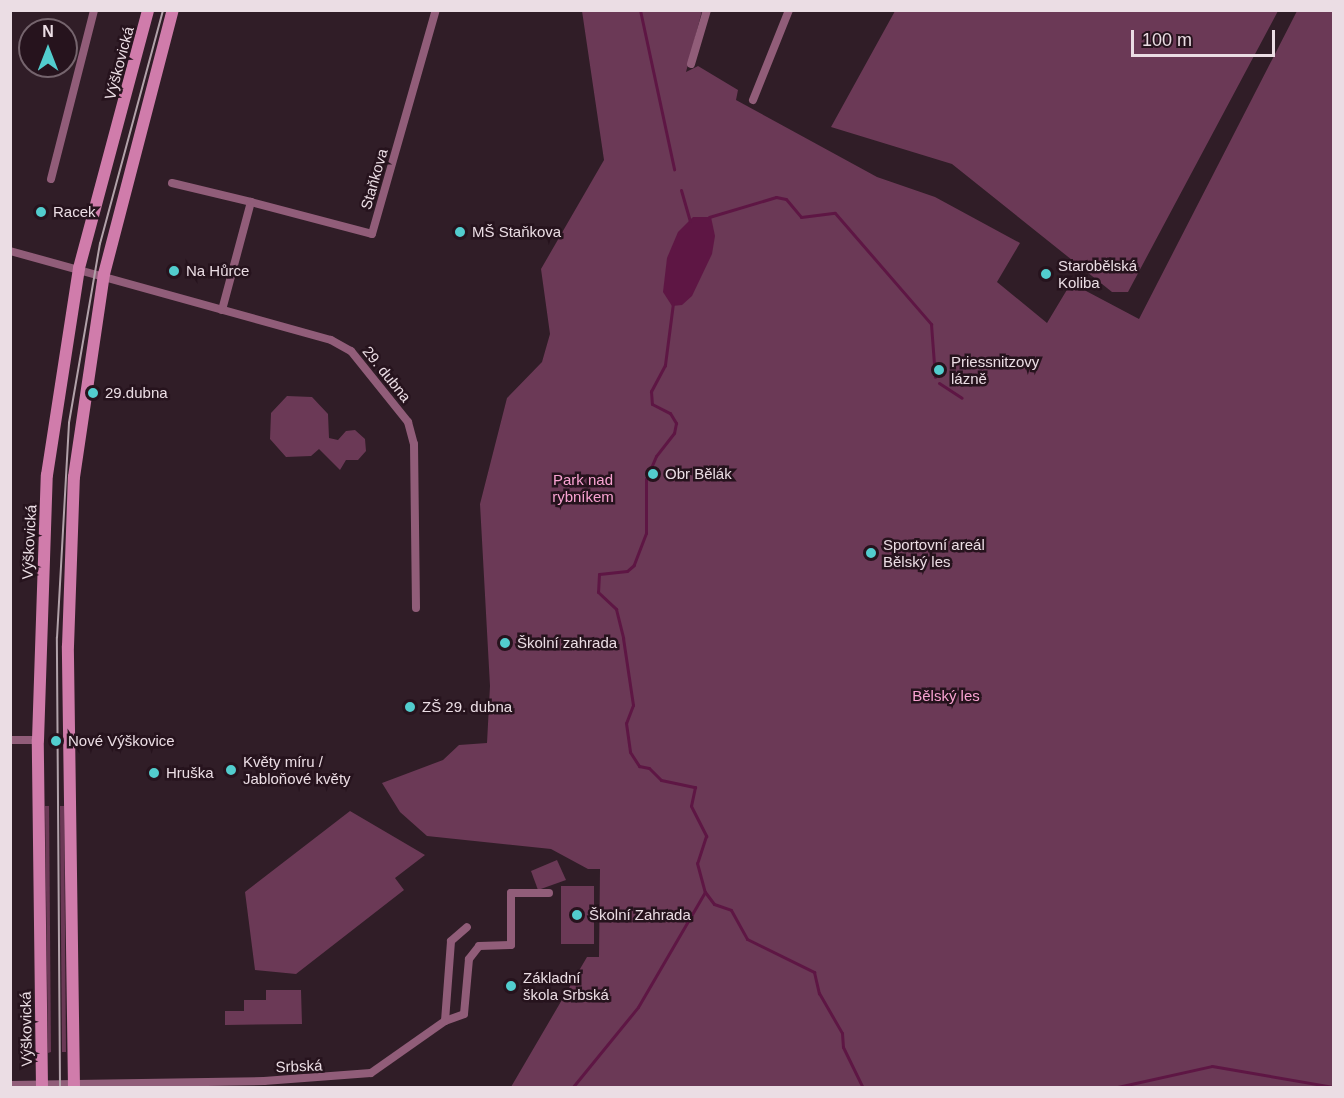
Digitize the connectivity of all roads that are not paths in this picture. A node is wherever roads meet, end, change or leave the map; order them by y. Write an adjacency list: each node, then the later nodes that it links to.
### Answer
1 (94, 10): 9 (street)
2 (148, 10): 13 (street, Výškovická)
3 (173, 10): 14 (street)
4 (436, 10): 11 (street, Staňkova)
5 (707, 10): 7 (street)
6 (789, 10): 8 (street)
7 (691, 64)
8 (753, 100)
9 (51, 179)
10 (172, 183): 11 (street, Staňkova)
11 (252, 202): 15 (street)
12 (10, 251): 13 (street, 29. dubna)
13 (79, 268): 14 (street, 29. dubna); 18 (street, Výškovická)
14 (99, 273): 15 (street, 29. dubna); 25 (street)
15 (222, 310): 16 (street, 29. dubna)
16 (416, 608)
17 (10, 740): 18 (street)
18 (38, 740): 24 (street, Výškovická)
19 (549, 893): 21 (street, Srbská)
20 (467, 927): 21 (street)
21 (445, 1021): 22 (street, Srbská)
22 (209, 1084): 25 (street, Srbská)
23 (10, 1085): 24 (street, Srbská)
24 (41, 1086): 25 (street, Srbská)
25 (74, 1086)

